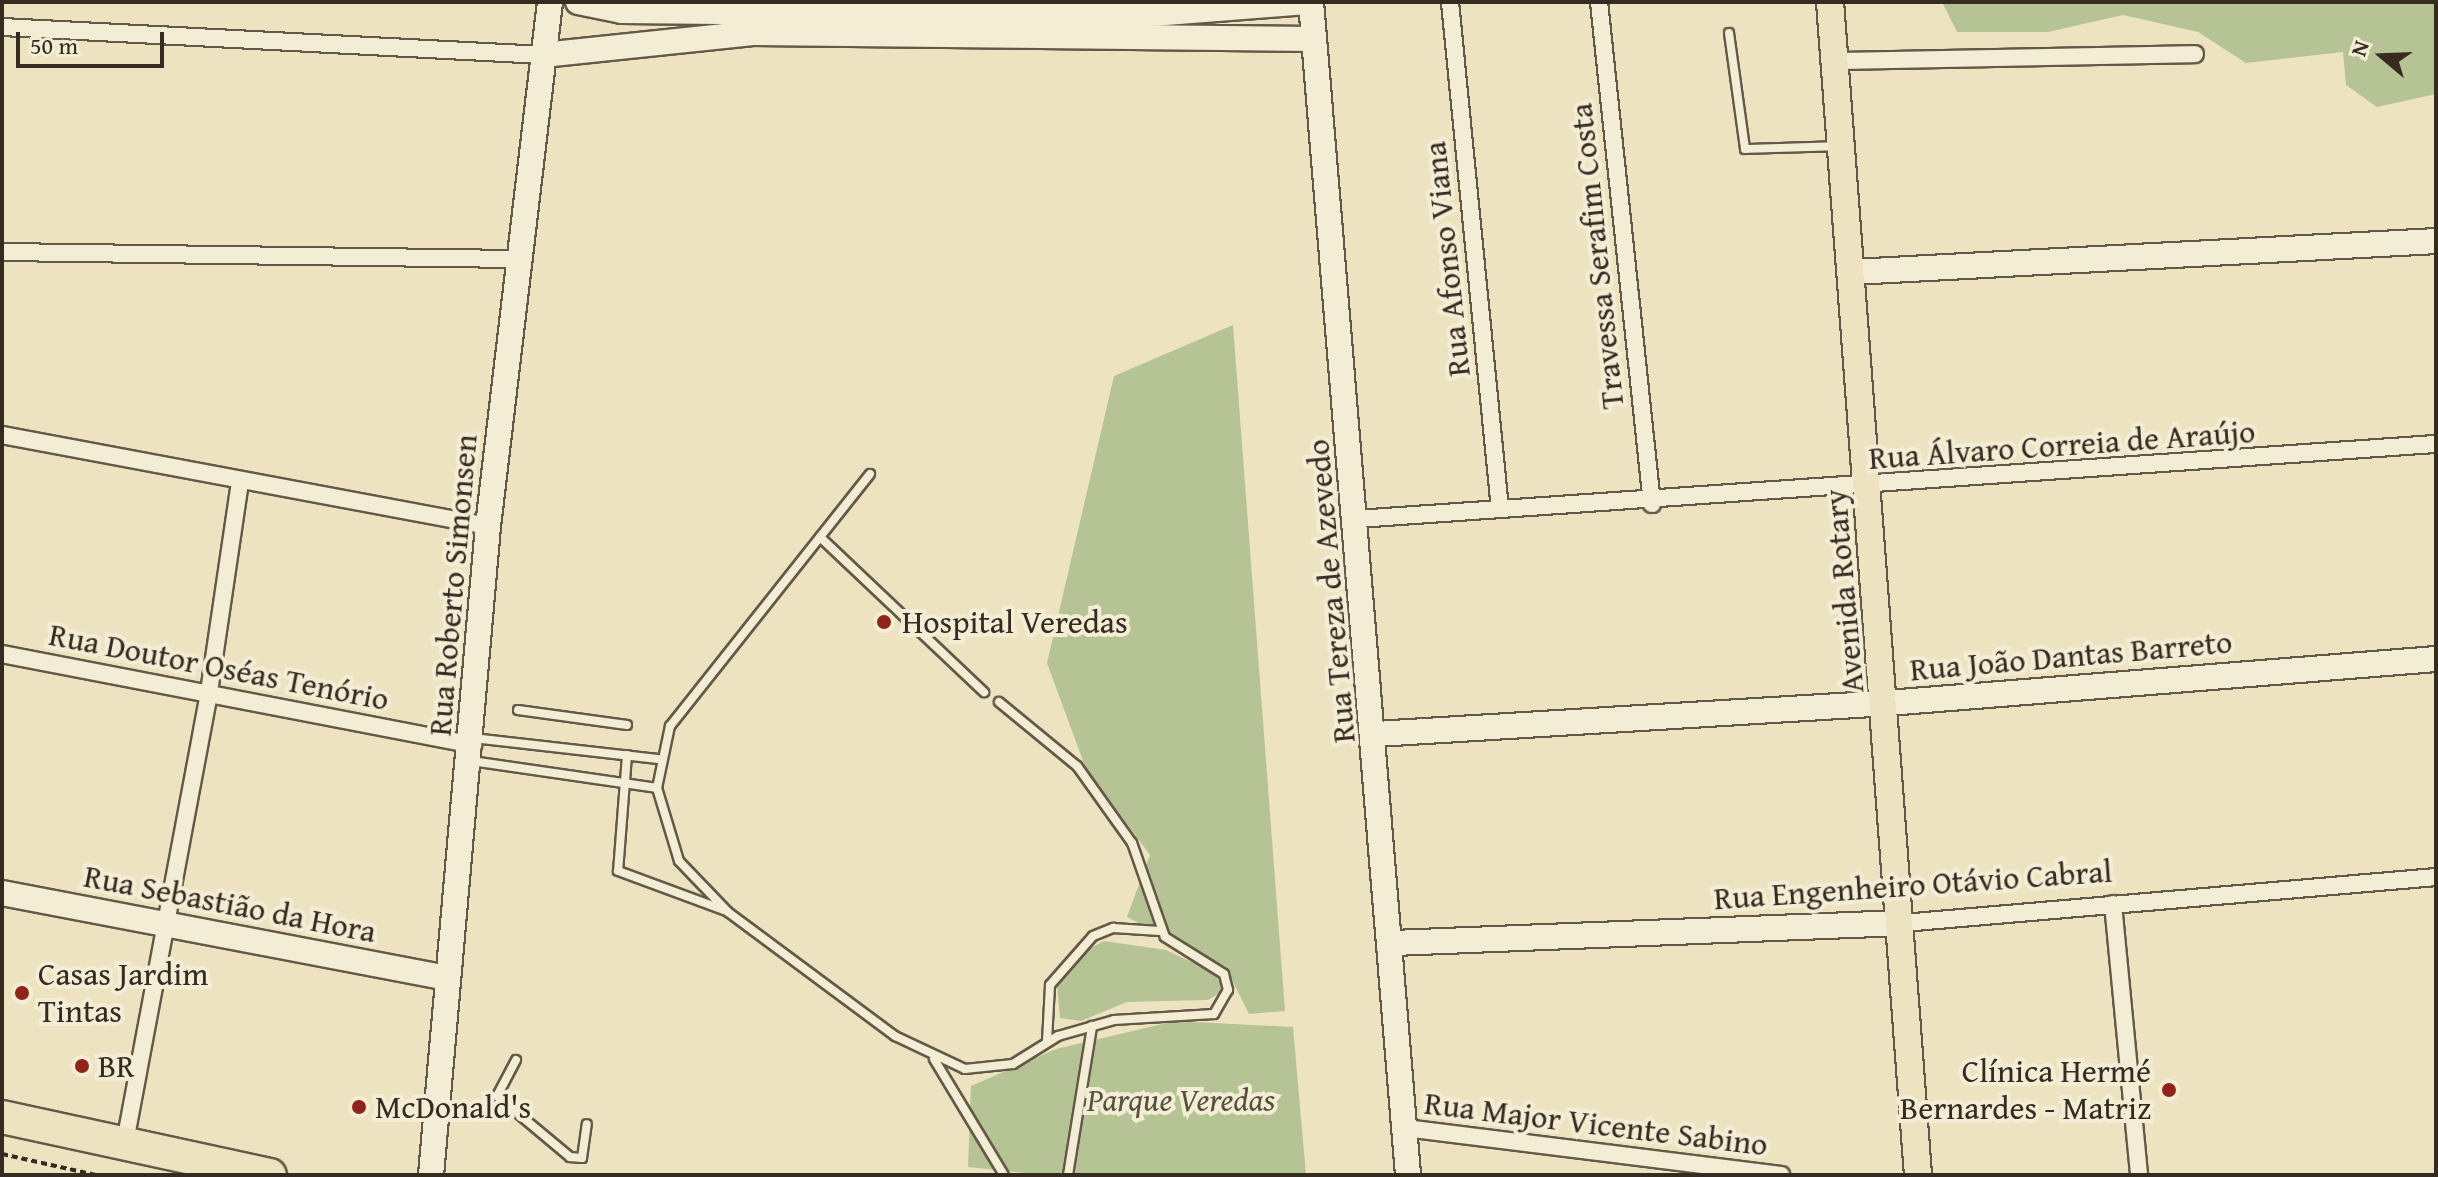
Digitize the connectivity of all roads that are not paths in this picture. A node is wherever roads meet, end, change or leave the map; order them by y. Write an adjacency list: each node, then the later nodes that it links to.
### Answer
1 (550, 2): 11 (street, Rua Roberto Simonsen)
2 (578, 2): 3 (street)
3 (1310, 2): 9 (street, Rua Tereza de Azevedo)
4 (1450, 2): 24 (street, Rua Afonso Viana)
5 (1599, 2): 23 (street, Travessa Serafim Costa)
6 (1830, 2): 12 (main road, Avenida Rotary)
7 (2, 27): 11 (street)
8 (1729, 33): 13 (lane)
9 (1313, 39): 11 (street); 25 (street, Rua Tereza de Azevedo)
10 (2195, 54): 12 (street)
11 (543, 55): 16 (street, Rua Roberto Simonsen)
12 (1835, 61): 13 (main road, Avenida Rotary)
13 (1842, 146): 17 (main road, Avenida Rotary)
14 (2436, 241): 17 (street)
15 (2, 252): 16 (street)
16 (516, 259): 26 (street, Rua Roberto Simonsen)
17 (1853, 272): 22 (main road, Avenida Rotary)
18 (2, 435): 21 (street)
19 (2436, 444): 22 (street, Rua Álvaro Correia de Araújo)
20 (870, 474): 27 (lane)
21 (240, 482): 26 (street); 30 (street)
22 (1869, 488): 23 (street, Rua Álvaro Correia de Araújo); 33 (main road, Avenida Rotary)
23 (1652, 504): 24 (street, Rua Álvaro Correia de Araújo)
24 (1500, 509): 25 (street, Rua Álvaro Correia de Araújo)
25 (1357, 519): 36 (street, Rua Tereza de Azevedo)
26 (488, 526): 37 (street, Rua Roberto Simonsen)
27 (820, 537): 31 (lane); 39 (lane)
28 (2, 654): 30 (street, Rua Doutor Oséas Tenório)
29 (2436, 659): 33 (street, Rua João Dantas Barreto)
30 (209, 692): 37 (street, Rua Doutor Oséas Tenório); 47 (street)
31 (984, 692)
32 (999, 702): 48 (lane)
33 (1888, 703): 36 (street, Rua João Dantas Barreto); 46 (main road, Avenida Rotary)
34 (518, 710): 35 (lane)
35 (627, 725)
36 (1376, 734): 49 (street, Rua Tereza de Azevedo)
37 (472, 748): 38 (lane); 40 (lane); 50 (street, Rua Roberto Simonsen)
38 (627, 755): 39 (lane); 40 (lane)
39 (658, 759): 41 (lane)
40 (626, 784): 41 (lane); 45 (lane)
41 (657, 788): 45 (lane)
42 (2436, 877): 44 (street, Rua Engenheiro Otávio Cabral)
43 (2, 893): 47 (street, Rua Sebastião da Hora)
44 (2113, 904): 46 (street, Rua Engenheiro Otávio Cabral); 66 (street)
45 (728, 912): 53 (lane)
46 (1903, 923): 49 (street, Rua Engenheiro Otávio Cabral); 65 (main road, Avenida Rotary)
47 (163, 924): 50 (street, Rua Sebastião da Hora); 58 (street)
48 (1160, 931): 51 (lane); 52 (lane)
49 (1393, 943): 57 (street, Rua Tereza de Azevedo)
50 (446, 978): 60 (street, Rua Roberto Simonsen)
51 (1092, 1026): 52 (lane); 62 (lane)
52 (1047, 1041): 53 (lane)
53 (934, 1059): 61 (lane)
54 (516, 1060): 56 (lane)
55 (2, 1117): 58 (highway)
56 (587, 1124)
57 (1405, 1128): 63 (street, Rua Tereza de Azevedo); 64 (street, Rua Major Vicente Sabino)
58 (125, 1142): 59 (highway)
59 (270, 1175)
60 (431, 1175)
61 (1004, 1175)
62 (1068, 1175)
63 (1408, 1175)
64 (1781, 1175)
65 (1918, 1175)
66 (2139, 1175)

